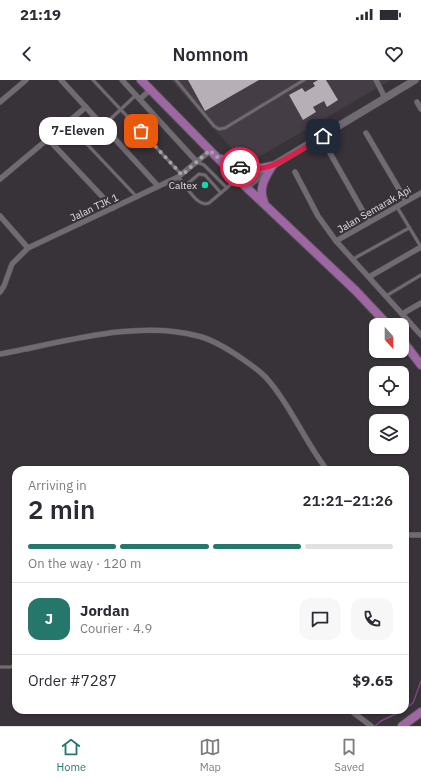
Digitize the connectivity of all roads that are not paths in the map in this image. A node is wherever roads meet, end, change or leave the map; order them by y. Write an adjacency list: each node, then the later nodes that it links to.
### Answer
1 (26, 80): 13 (street)
2 (61, 80): 15 (street)
3 (94, 80): 17 (lane)
4 (122, 80): 11 (street)
5 (141, 80): 10 (main road)
6 (176, 80): 7 (lane)
7 (304, 80)
8 (376, 80): 12 (street)
9 (415, 80): 12 (street)
10 (150, 90): 11 (street); 22 (main road)
11 (138, 97): 17 (lane); 24 (street)
12 (385, 98): 25 (street)
13 (0, 102)
14 (417, 102): 16 (street)
15 (86, 107): 18 (street); 19 (street)
16 (421, 108)
17 (121, 109): 19 (lane); 27 (lane)
18 (67, 123): 21 (street); 36 (lane)
19 (103, 126): 31 (street)
20 (366, 133): 37 (street)
21 (48, 139): 28 (street); 40 (street)
22 (213, 153): 24 (street, Jalan TJK 1); 25 (main road); 29 (main road)
23 (330, 153): 42 (street)
24 (197, 162): 27 (street, Jalan TJK 1); 33 (lane)
25 (272, 166): 32 (street); 38 (main road)
26 (295, 172): 44 (street)
27 (180, 176): 30 (lane); 31 (street, Jalan TJK 1)
28 (0, 179)
29 (238, 179): 32 (main road); 33 (lane)
30 (186, 185): 34 (lane); 34 (lane)
31 (158, 186): 36 (street, Jalan TJK 1)
32 (246, 187): 38 (main road)
33 (227, 188): 34 (lane)
34 (221, 192)
35 (421, 193): 37 (street, Jalan Semarak Api)
36 (136, 197): 40 (street, Jalan TJK 1)
37 (406, 201): 39 (street, Jalan Semarak Api)
38 (267, 206): 54 (main road)
39 (397, 206): 42 (street, Jalan Semarak Api); 43 (lane)
40 (113, 208): 45 (street, Jalan TJK 1)
41 (0, 216): 45 (street)
42 (370, 222): 44 (street, Jalan Semarak Api)
43 (409, 228): 46 (lane); 47 (lane)
44 (336, 241): 47 (street)
45 (28, 248): 50 (street, Jalan TJK 1)
46 (421, 248): 49 (street)
47 (352, 259): 49 (street)
48 (421, 275): 51 (lane)
49 (369, 277): 51 (street)
50 (0, 292)
51 (385, 296): 53 (street)
52 (421, 303): 53 (street)
53 (402, 314): 55 (street)
54 (382, 318)
55 (420, 333)
56 (409, 349): 58 (main road)
57 (0, 354): 59 (street)
58 (421, 365)
59 (323, 466)
60 (409, 535): 61 (street)
61 (421, 535)
62 (12, 666): 63 (lane)
63 (0, 667)
64 (421, 712): 67 (main road)
65 (355, 714): 66 (street)
66 (372, 726)
67 (402, 726)

